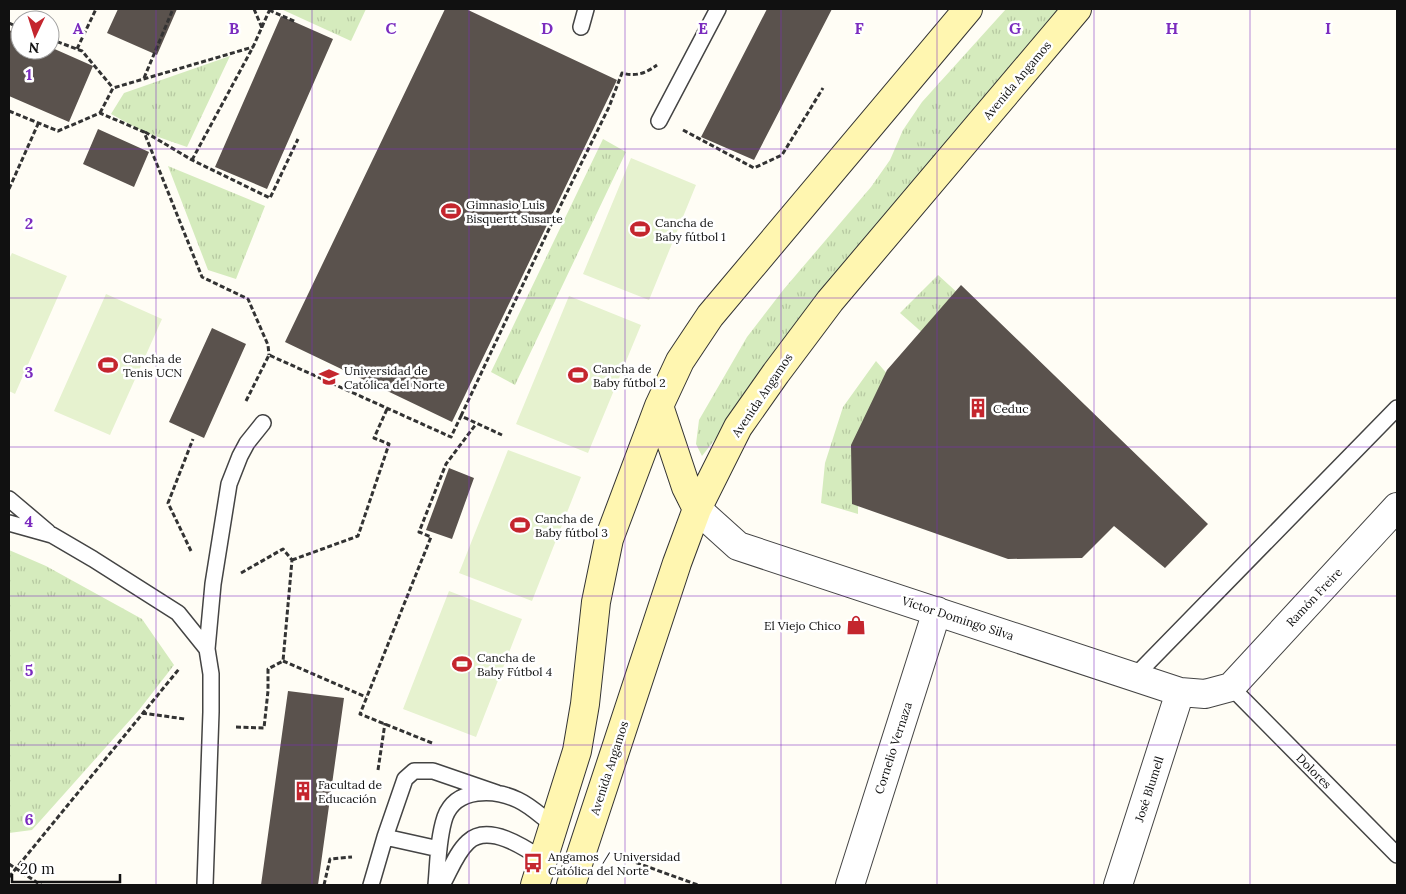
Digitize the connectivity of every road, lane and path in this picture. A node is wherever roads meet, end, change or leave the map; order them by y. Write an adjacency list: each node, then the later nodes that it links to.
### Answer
1 (96, 9): 14 (path)
2 (173, 9): 16 (path)
3 (254, 9): 11 (path)
4 (270, 9): 9 (path); 11 (path)
5 (586, 9): 10 (lane)
6 (718, 9): 21 (lane)
7 (968, 9): 29 (main road)
8 (1077, 9): 38 (main road, Avenida Angamos)
9 (296, 22)
10 (581, 27)
11 (262, 29): 13 (path)
12 (60, 43): 14 (path)
13 (254, 47): 16 (path); 26 (path)
14 (77, 49): 17 (path)
15 (660, 60): 31 (path)
16 (144, 78): 17 (path)
17 (113, 88): 20 (path)
18 (823, 88): 23 (path)
19 (9, 111): 22 (path)
20 (100, 113): 22 (path); 24 (path)
21 (659, 121)
22 (38, 124): 27 (path)
23 (680, 128)
24 (144, 132): 26 (path); 28 (path)
25 (298, 140): 26 (path)
26 (192, 160)
27 (9, 189)
28 (269, 355)
29 (659, 406): 38 (main road); 59 (main road)
30 (1397, 408): 50 (lane)
31 (460, 416): 33 (path); 42 (path)
32 (264, 423): 44 (lane)
33 (476, 423): 34 (path); 53 (path)
34 (502, 435)
35 (193, 440): 41 (path)
36 (9, 499): 40 (lane)
37 (1397, 507): 51 (street, Ramón Freire)
38 (697, 509): 45 (street, Víctor Domingo Silva); 61 (main road, Avenida Angamos)
39 (9, 523): 40 (lane)
40 (52, 535): 46 (lane)
41 (191, 552)
42 (292, 560): 43 (path); 48 (path)
43 (236, 576)
44 (213, 584): 46 (lane); 47 (lane)
45 (937, 611): 50 (street, Víctor Domingo Silva); 76 (street, Cornelio Vernaza)
46 (178, 613): 47 (lane)
47 (207, 649): 69 (lane)
48 (283, 661): 53 (path); 57 (path)
49 (178, 669): 54 (path)
50 (1134, 678): 52 (street, Víctor Domingo Silva)
51 (1231, 687): 52 (street, Víctor Domingo Silva); 63 (lane, Dolores)
52 (1180, 692): 77 (street, José Blumell)
53 (366, 697): 55 (path)
54 (142, 713): 56 (path); 66 (path)
55 (360, 714)
56 (188, 719)
57 (231, 726)
58 (498, 793): 59 (lane); 60 (lane); 62 (lane)
59 (553, 825): 64 (main road)
60 (385, 837): 62 (lane); 70 (lane)
61 (584, 844): 74 (main road, Avenida Angamos); 75 (path)
62 (439, 850): 71 (lane)
63 (1397, 855)
64 (542, 858): 72 (lane); 73 (main road)
65 (9, 864): 66 (path)
66 (15, 869): 67 (path); 68 (path)
67 (9, 877)
68 (41, 885)
69 (206, 885)
70 (372, 885)
71 (436, 885)
72 (442, 885)
73 (535, 885)
74 (571, 885)
75 (698, 885)
76 (850, 885)
77 (1118, 885)

